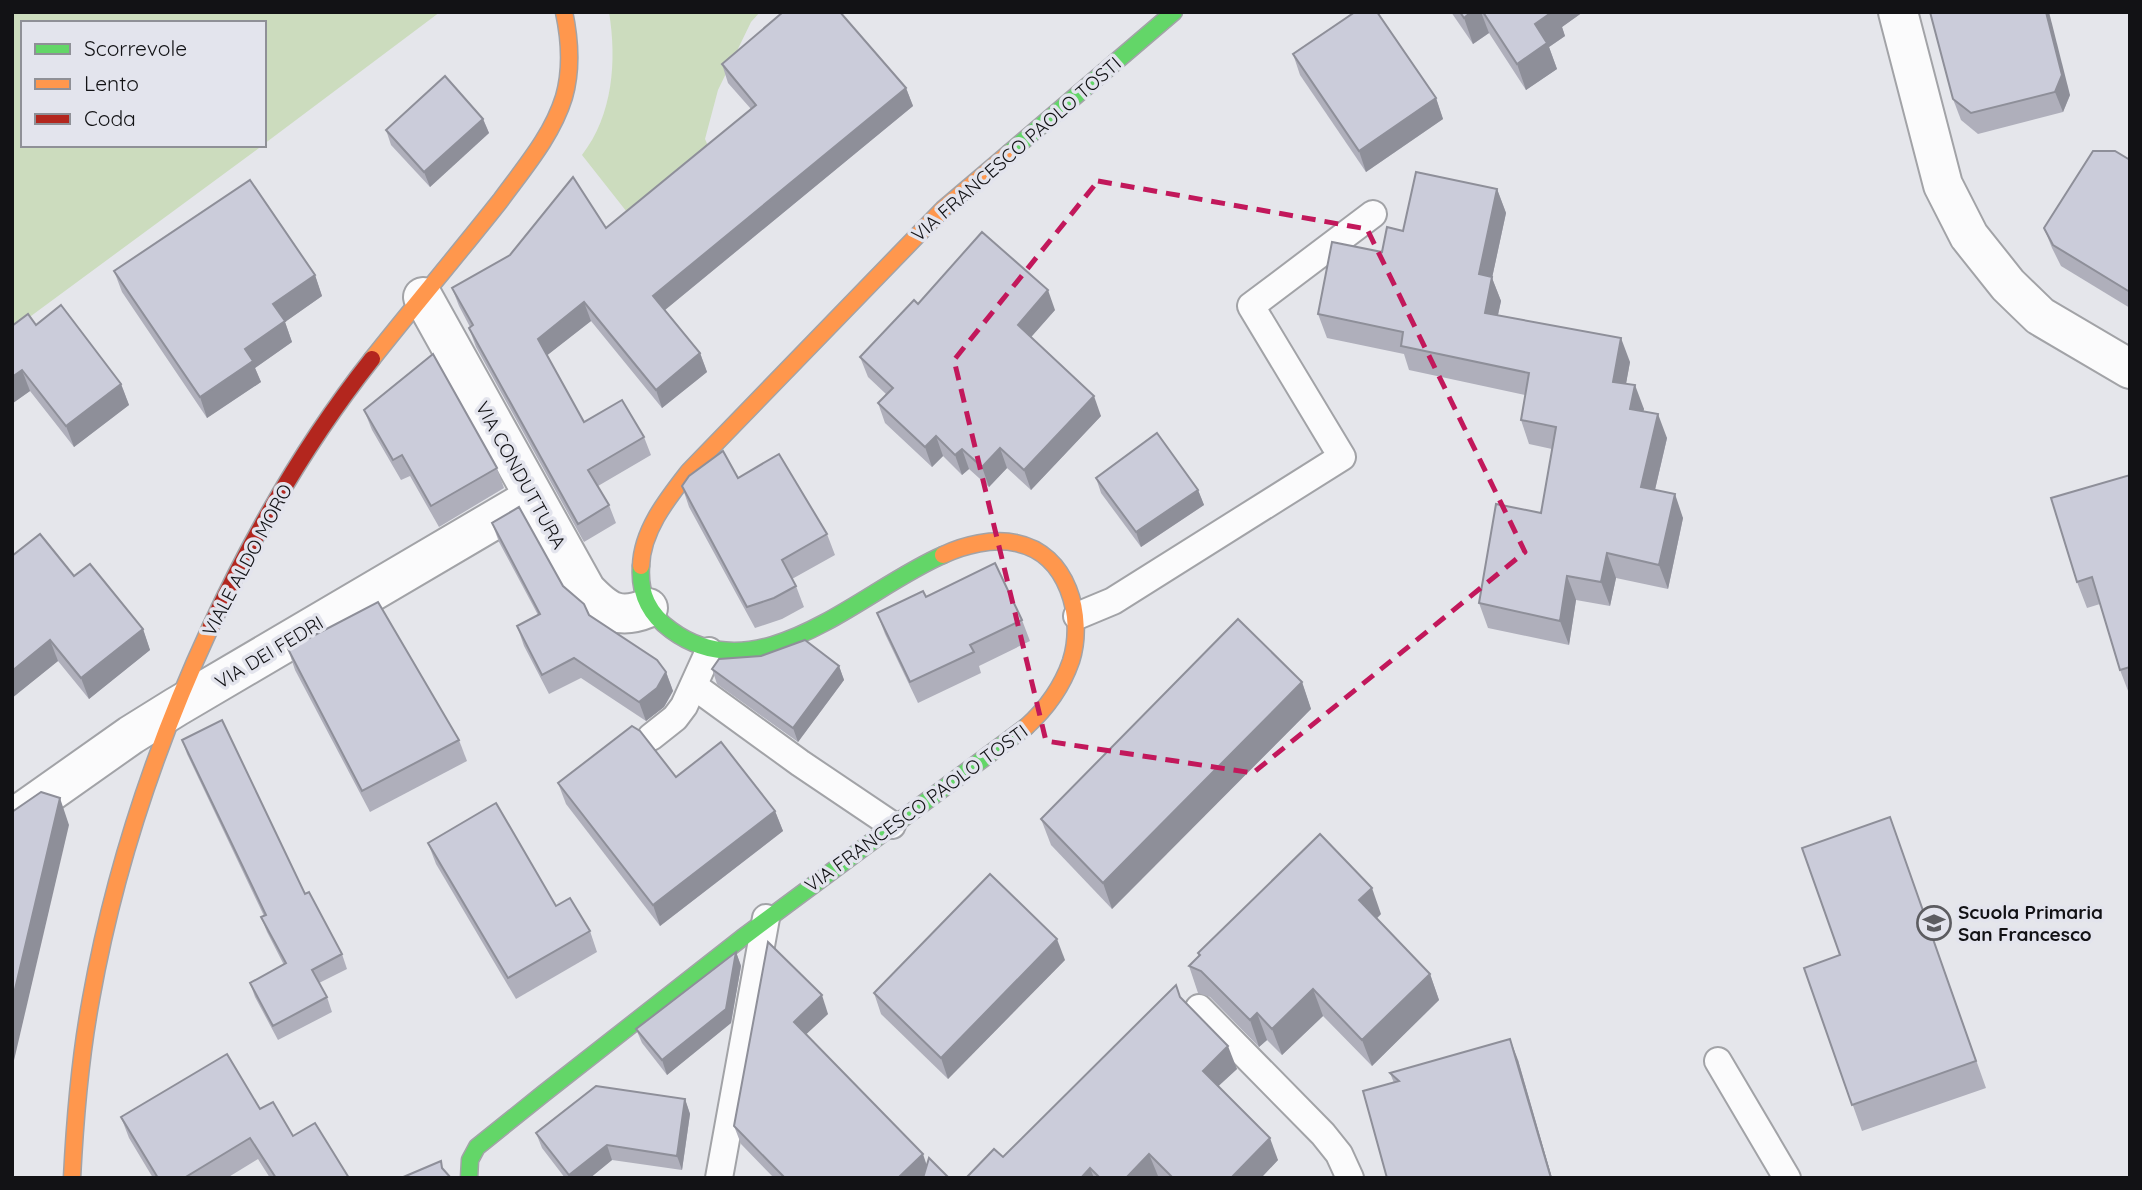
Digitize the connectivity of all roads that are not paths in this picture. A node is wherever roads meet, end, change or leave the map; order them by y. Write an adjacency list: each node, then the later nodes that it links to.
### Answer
1 (564, 12): 5 (street, VIALE ALDO MORO)
2 (1174, 12): 8 (street, VIA FRANCESCO PAOLO TOSTI)
3 (1898, 12): 6 (street)
4 (1373, 214): 9 (lane)
5 (423, 297): 7 (street, VIA CONDUTTURA); 12 (street, VIALE ALDO MORO)
6 (2130, 369)
7 (533, 497): 8 (street, VIA CONDUTTURA); 12 (street, VIA DEI FEDRI)
8 (648, 608): 10 (street, VIA FRANCESCO PAOLO TOSTI)
9 (1077, 616): 10 (street, VIA FRANCESCO PAOLO TOSTI); 15 (street, VIA FRANCESCO PAOLO TOSTI)
10 (709, 652): 11 (lane)
11 (694, 687): 13 (lane); 15 (lane)
12 (176, 707): 14 (street, VIA DEI FEDRI); 19 (street, VIALE ALDO MORO)
13 (651, 737)
14 (12, 819)
15 (892, 825): 16 (street, VIA FRANCESCO PAOLO TOSTI)
16 (766, 918): 20 (street, VIA FRANCESCO PAOLO TOSTI); 21 (lane)
17 (1199, 1008): 22 (lane)
18 (1718, 1061): 23 (lane)
19 (72, 1178)
20 (469, 1178)
21 (719, 1178)
22 (1350, 1178)
23 (1787, 1178)

